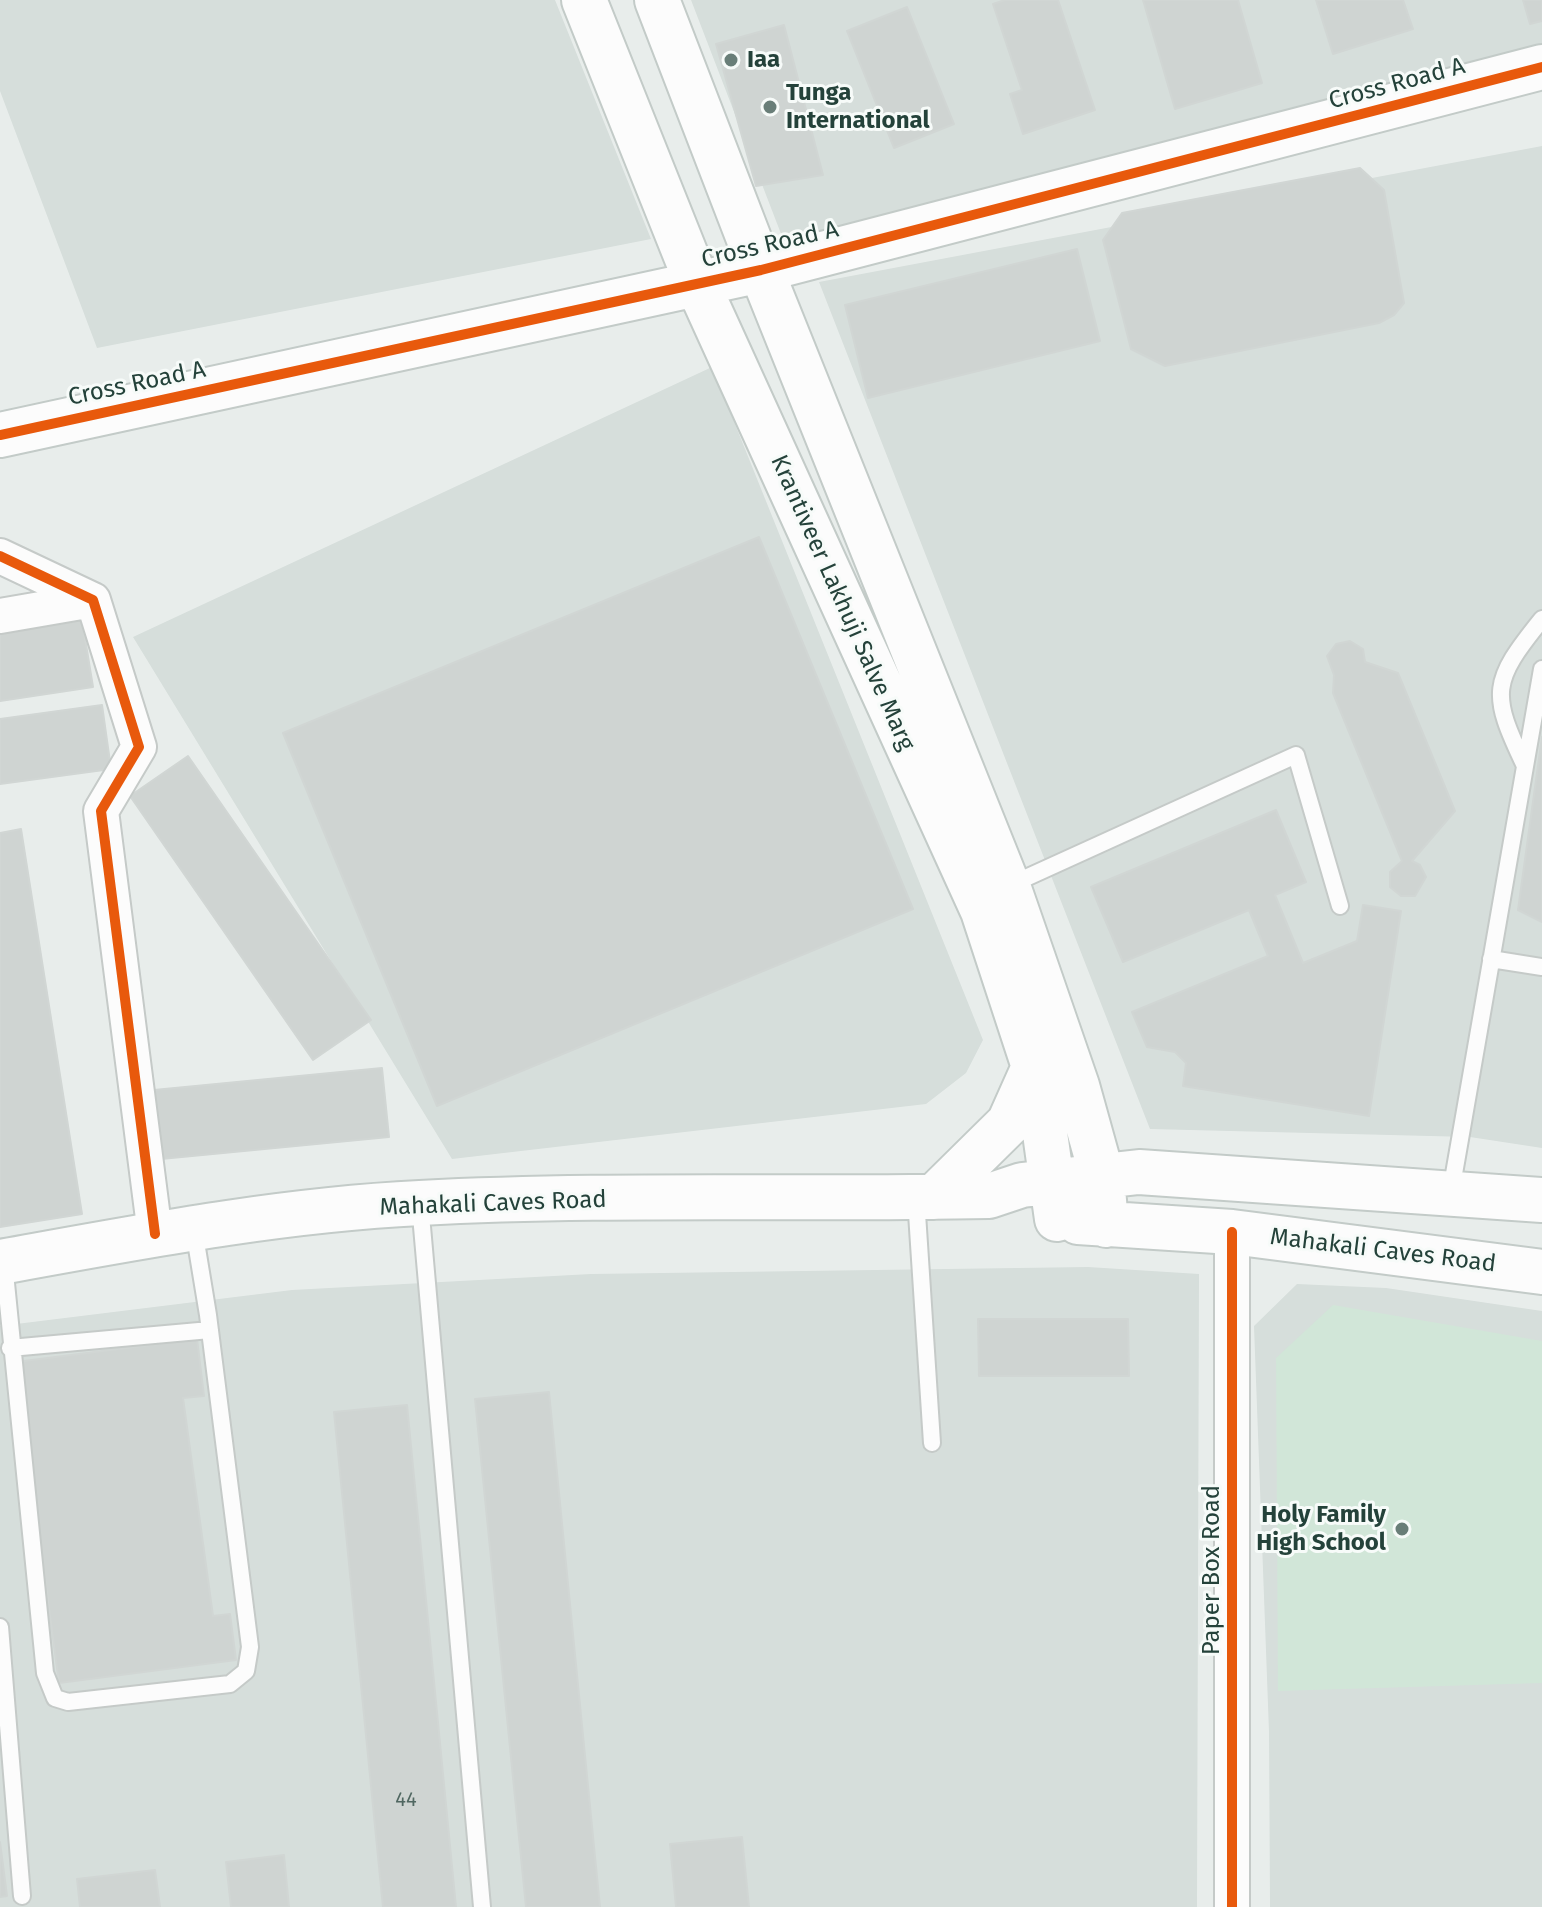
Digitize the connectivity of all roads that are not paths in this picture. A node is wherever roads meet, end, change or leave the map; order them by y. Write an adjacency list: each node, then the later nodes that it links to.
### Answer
1 (584, 0): 5 (main road, Krantiveer Lakhuji Salve Marg)
2 (657, 0): 4 (main road, Krantiveer Lakhuji Salve Marg)
3 (1542, 67): 4 (main road, Cross Road A)
4 (761, 270): 5 (main road, Cross Road A); 13 (main road, Krantiveer Lakhuji Salve Marg)
5 (697, 283): 6 (main road, Cross Road A); 17 (main road, Krantiveer Lakhuji Salve Marg)
6 (0, 435)
7 (0, 556): 8 (street)
8 (93, 600): 9 (street); 25 (street)
9 (0, 616)
10 (1542, 619): 12 (lane)
11 (1542, 669): 12 (lane)
12 (1525, 766): 15 (lane)
13 (1008, 886): 14 (lane); 18 (main road, Krantiveer Lakhuji Salve Marg)
14 (1340, 906)
15 (1491, 959): 16 (lane); 19 (lane)
16 (1542, 967)
17 (1034, 1067): 20 (main road); 21 (main road, Krantiveer Lakhuji Salve Marg)
18 (1102, 1176): 19 (main road, Mahakali Caves Road); 21 (main road, Mahakali Caves Road); 24 (main road, Krantiveer Lakhuji Salve Marg)
19 (1451, 1193): 22 (main road, Mahakali Caves Road)
20 (925, 1197): 21 (main road, Mahakali Caves Road); 23 (main road, Mahakali Caves Road); 31 (lane)
21 (1055, 1200): 24 (main road, Mahakali Caves Road)
22 (1542, 1200)
23 (420, 1203): 25 (main road, Mahakali Caves Road); 34 (lane)
24 (1106, 1225): 26 (main road, Mahakali Caves Road)
25 (174, 1231): 27 (main road, Mahakali Caves Road); 29 (lane)
26 (1232, 1232): 28 (main road, Mahakali Caves Road); 35 (street, Paper Box Road)
27 (2, 1262): 30 (lane)
28 (1542, 1272)
29 (210, 1330): 30 (lane); 30 (lane)
30 (10, 1348)
31 (932, 1443)
32 (0, 1627): 33 (lane)
33 (22, 1896)
34 (482, 1907)
35 (1232, 1907)

